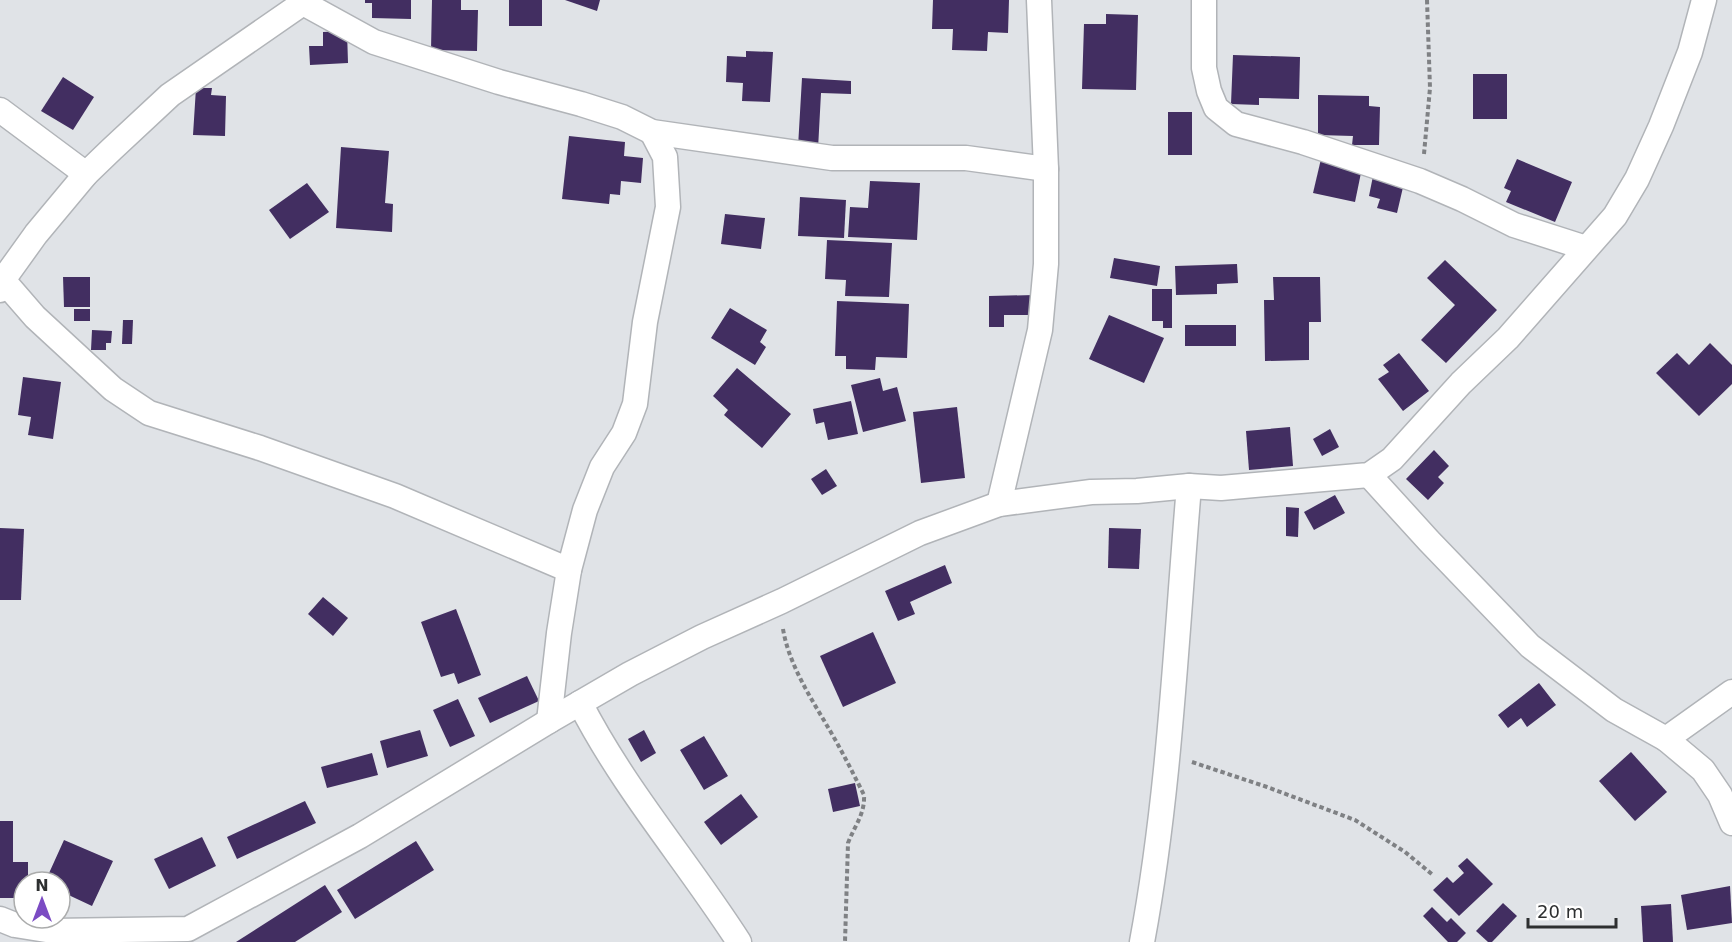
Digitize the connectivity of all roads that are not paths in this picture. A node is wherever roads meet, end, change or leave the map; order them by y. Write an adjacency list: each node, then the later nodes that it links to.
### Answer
1 (1040, 0): 7 (street)
2 (1204, 0): 9 (street)
3 (1704, 0): 9 (street)
4 (304, 2): 6 (street); 8 (street)
5 (0, 110): 8 (street)
6 (652, 132): 7 (street); 14 (street)
7 (1046, 169): 13 (street)
8 (86, 174): 10 (street)
9 (1586, 248): 11 (street)
10 (2, 285): 14 (street)
11 (1369, 475): 12 (street); 18 (street)
12 (1189, 486): 13 (street); 24 (street)
13 (999, 504): 16 (street)
14 (569, 570): 17 (street)
15 (1732, 693): 18 (street)
16 (580, 703): 17 (street); 23 (street)
17 (549, 721): 21 (street)
18 (1666, 739): 19 (street)
19 (1732, 823)
20 (0, 919): 22 (street)
21 (194, 935): 22 (street)
22 (83, 936)
23 (740, 942)
24 (1142, 942)

